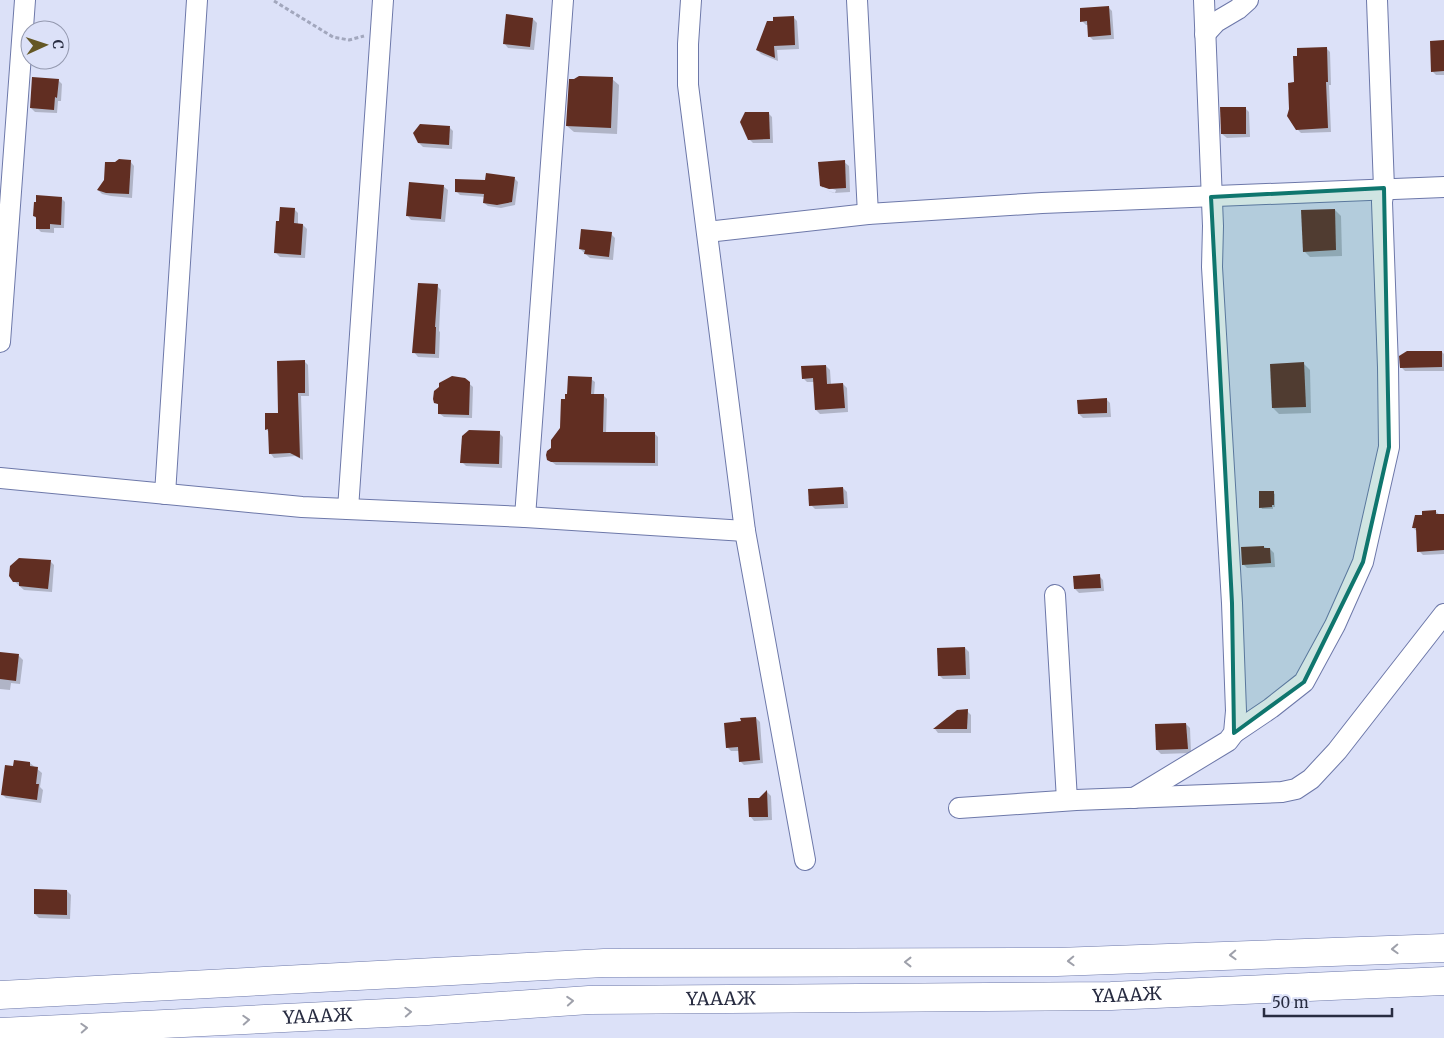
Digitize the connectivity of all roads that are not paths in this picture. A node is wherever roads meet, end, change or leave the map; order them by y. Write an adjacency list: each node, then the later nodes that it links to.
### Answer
1 (25, 0): 16 (street)
2 (197, 0): 18 (street)
3 (383, 0): 19 (street)
4 (563, 0): 20 (street)
5 (692, 0): 15 (street)
6 (857, 0): 14 (street)
7 (1204, 0): 10 (street)
8 (1248, 0): 10 (street)
9 (1377, 0): 12 (street)
10 (1205, 34): 13 (street)
11 (1444, 187): 12 (street)
12 (1384, 188): 13 (street); 24 (street)
13 (1211, 197): 14 (street); 24 (street)
14 (868, 214): 15 (street)
15 (707, 232): 21 (street)
16 (0, 342)
17 (0, 478): 18 (street)
18 (165, 494): 19 (street)
19 (348, 509): 20 (street)
20 (525, 516): 21 (street)
21 (745, 531): 28 (street)
22 (1055, 595): 26 (street)
23 (1444, 614): 25 (street)
24 (1234, 733): 25 (street)
25 (1134, 798): 26 (street)
26 (1067, 800): 27 (street)
27 (959, 808)
28 (805, 860)
29 (1444, 948): 31 (highway, ҮАААЖ, one-way to 31)
30 (1444, 981): 32 (highway, ҮАААЖ, one-way to 30)
31 (0, 996)
32 (0, 1032)

